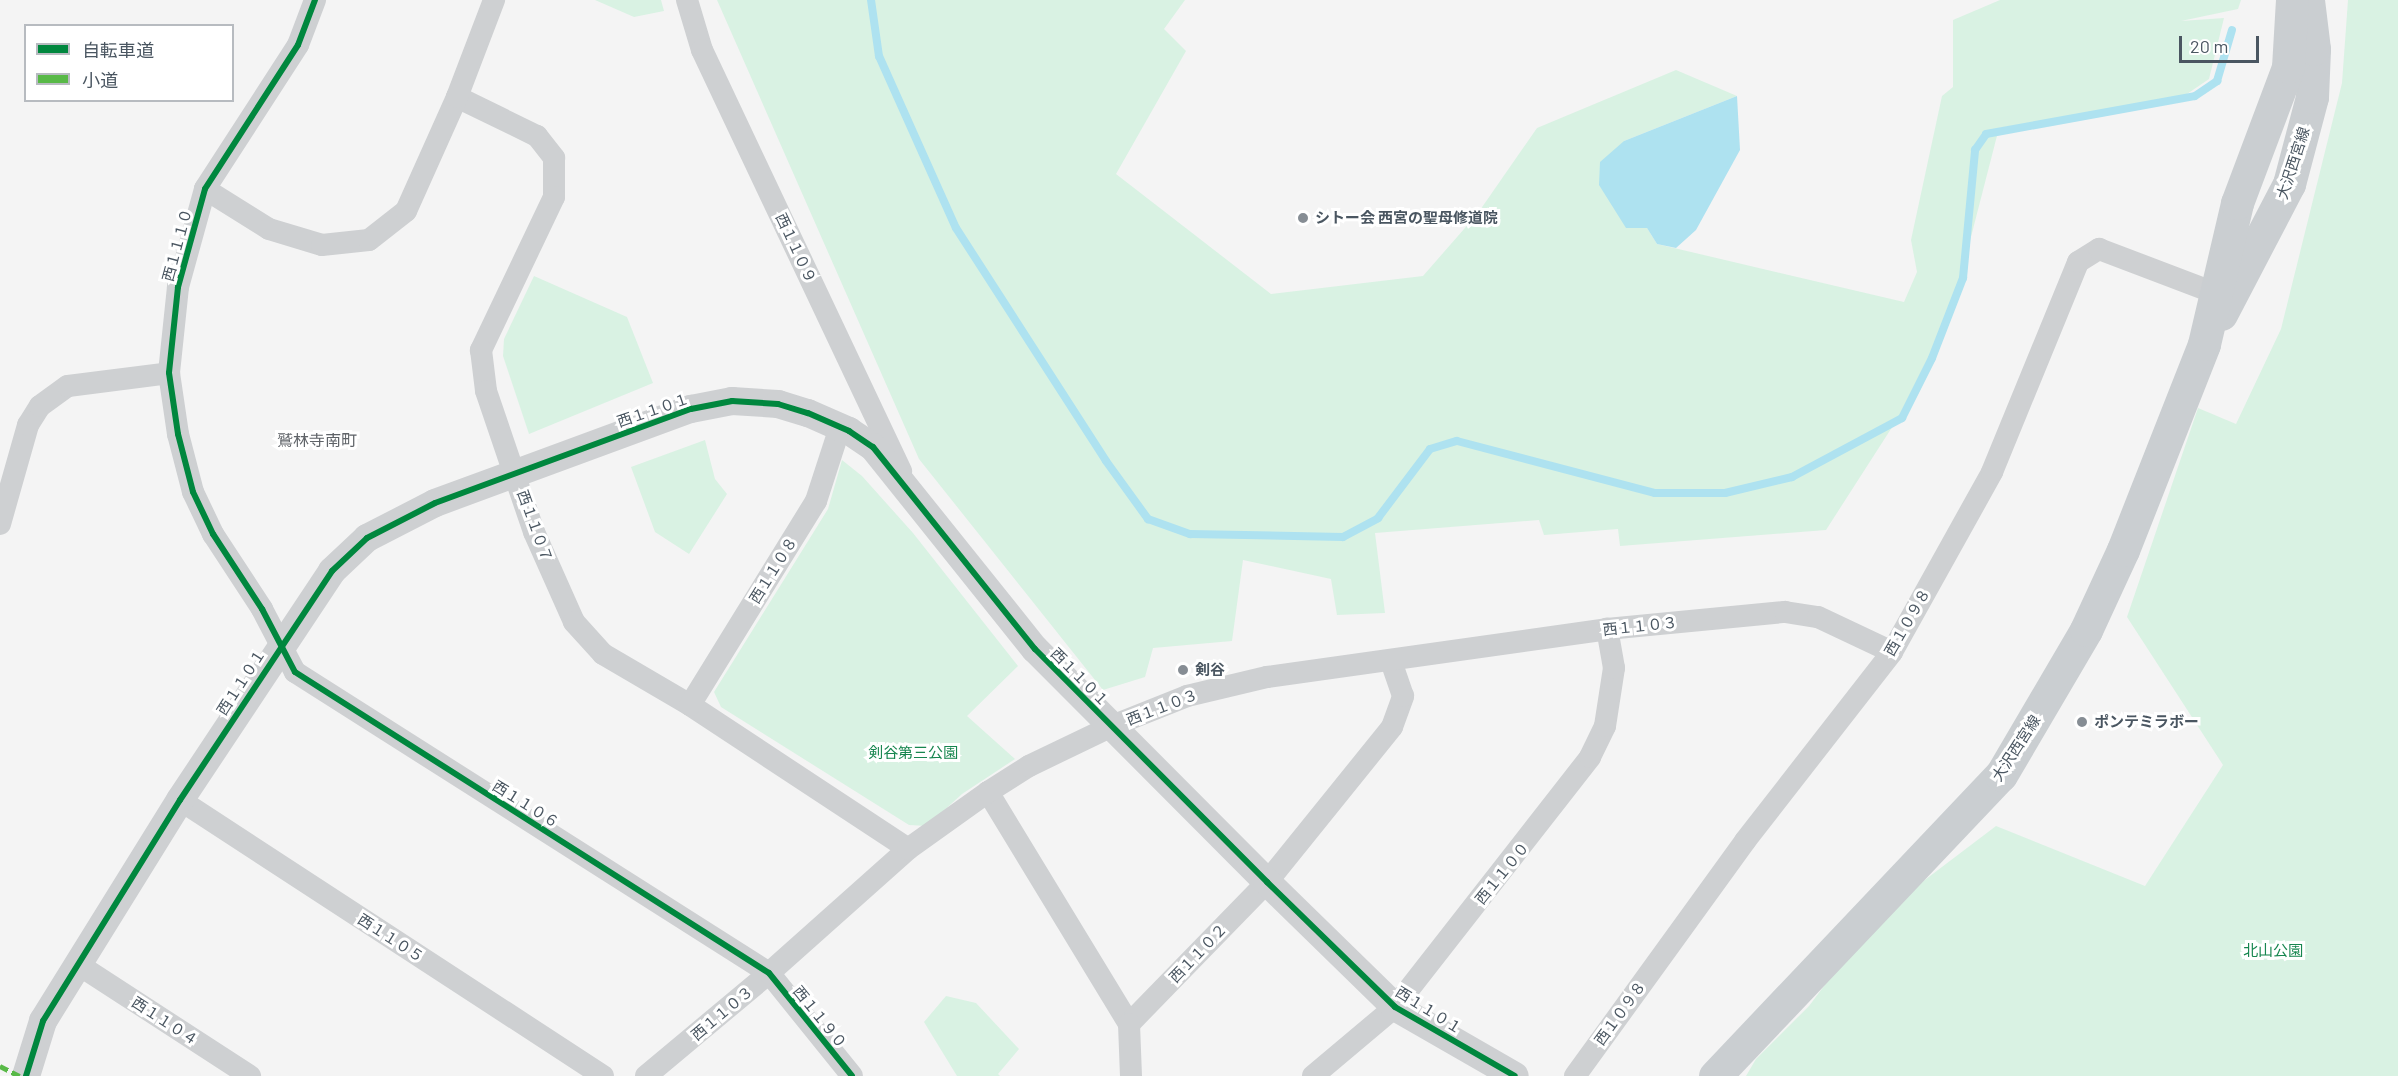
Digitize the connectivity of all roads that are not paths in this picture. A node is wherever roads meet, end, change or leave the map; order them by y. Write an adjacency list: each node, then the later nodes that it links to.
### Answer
1 (315, 0): 7 (street, 西１１１０)
2 (494, 0): 6 (street)
3 (687, 0): 12 (street, 西１１０９)
4 (2292, 0): 8 (main road, 大沢西宮線)
5 (2308, 0): 8 (main road, 大沢西宮線)
6 (457, 97): 7 (street); 11 (street, 西１１０７)
7 (205, 189): 9 (street, 西１１１０)
8 (2223, 296): 16 (street, 西１０９８); 37 (main road, 大沢西宮線)
9 (169, 373): 13 (street); 15 (street, 西１１１０)
10 (840, 427): 11 (street, 西１１０１); 12 (street, 西１１０１); 18 (street, 西１１０８)
11 (516, 471): 15 (street, 西１１０１); 18 (street, 西１１０７)
12 (912, 494): 19 (street, 西１１０１)
13 (0, 524)
14 (1606, 629): 16 (street, 西１１０３); 17 (street, 西１１０３); 26 (street, 西１１００)
15 (279, 646): 21 (street, 西１１０１); 25 (street, 西１１０６)
16 (1892, 652): 36 (street, 西１０９８)
17 (1391, 661): 19 (street, 西１１０３); 23 (street, 西１１０２)
18 (690, 705): 22 (street, 西１１０７)
19 (1112, 726): 20 (street, 西１１０３); 23 (street, 西１１０１)
20 (988, 792): 22 (street, 西１１０３); 27 (street)
21 (180, 800): 24 (street, 西１１０１); 30 (street, 西１１０５)
22 (908, 849): 25 (street, 西１１０３)
23 (1267, 882): 26 (street, 西１１０１); 27 (street, 西１１０２)
24 (79, 965): 28 (street, 西１１０１); 29 (street, 西１１０４)
25 (769, 974): 31 (street, 西１１０３); 32 (street, 西１１９０)
26 (1395, 1007): 34 (street, 西１１００); 35 (street, 西１１０１)
27 (1129, 1024): 33 (street)
28 (26, 1076)
29 (250, 1076)
30 (603, 1076)
31 (646, 1076)
32 (852, 1076)
33 (1131, 1076)
34 (1313, 1076)
35 (1515, 1076)
36 (1575, 1076)
37 (1715, 1076)

